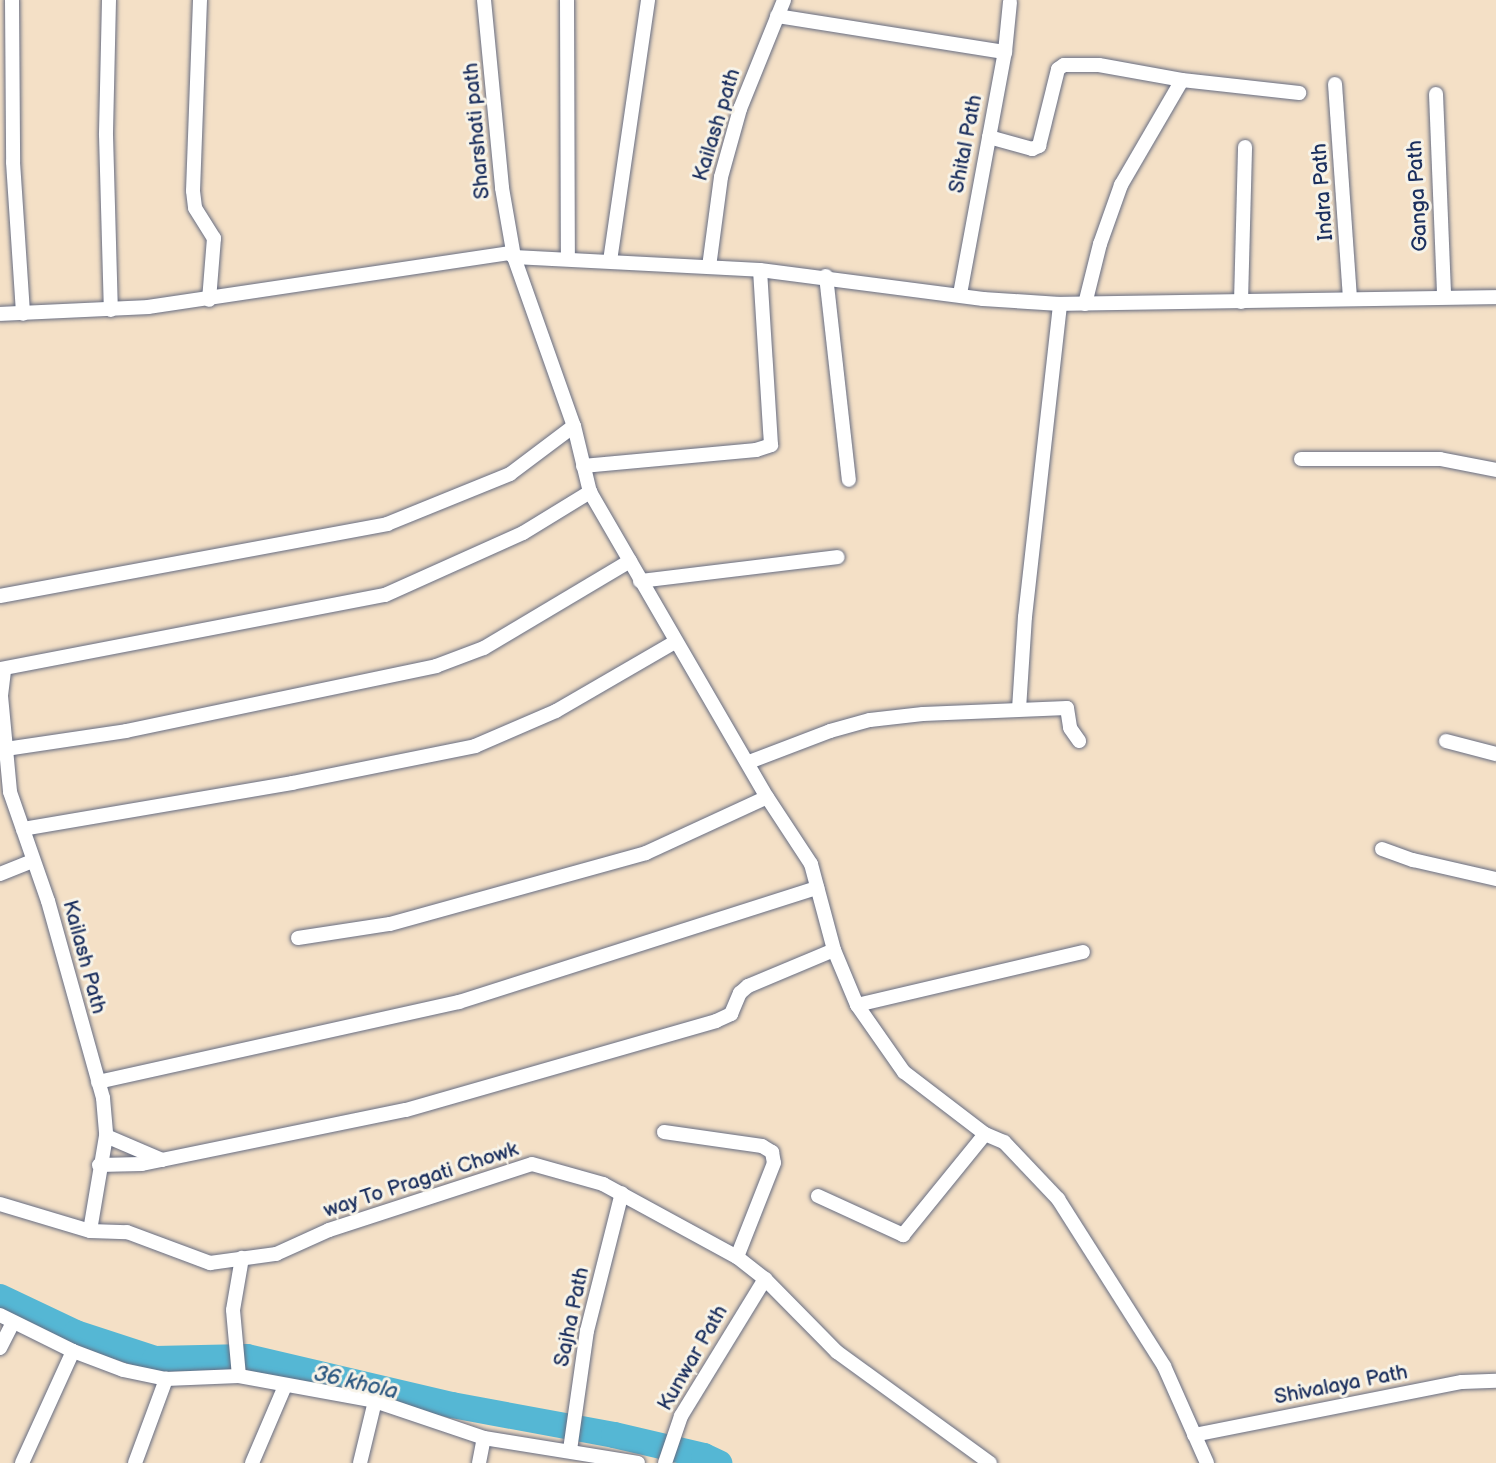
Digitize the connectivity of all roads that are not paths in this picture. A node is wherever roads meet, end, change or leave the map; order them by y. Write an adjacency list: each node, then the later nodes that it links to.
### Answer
1 (12, 0): 33 (street)
2 (109, 0): 31 (street)
3 (200, 0): 27 (street)
4 (484, 0): 17 (street, Sharshati path)
5 (567, 0): 18 (street)
6 (648, 0): 19 (street)
7 (784, 0): 9 (street, Kailash path)
8 (1010, 2): 10 (street, Shital Path)
9 (777, 16): 10 (street); 20 (street, Kailash path)
10 (1005, 52): 15 (street, Shital Path)
11 (1182, 80): 13 (street); 15 (street); 30 (street)
12 (1335, 84): 25 (street, Indra Path)
13 (1299, 93)
14 (1436, 94): 24 (street, Ganga Path)
15 (989, 137): 23 (street, Shital Path)
16 (1245, 147): 28 (street)
17 (514, 257): 18 (street); 27 (street); 34 (street, Sharshati path)
18 (568, 258): 19 (street)
19 (610, 261): 20 (street)
20 (709, 267): 21 (street)
21 (760, 270): 22 (street); 36 (street)
22 (826, 276): 23 (street); 38 (street)
23 (960, 294): 29 (street)
24 (1444, 295): 25 (street); 26 (street)
25 (1350, 297): 28 (street)
26 (1496, 297)
27 (208, 300): 31 (street)
28 (1241, 302): 30 (street)
29 (1060, 304): 30 (street); 47 (street)
30 (1085, 304)
31 (111, 310): 33 (street)
32 (0, 314): 33 (street)
33 (23, 314)
34 (574, 426): 36 (street, Sharshati path); 43 (street)
35 (1301, 459): 37 (street)
36 (583, 466): 39 (street, Sharshati path)
37 (1496, 470)
38 (849, 480)
39 (590, 492): 41 (street, Sharshati path); 45 (street)
40 (838, 557): 42 (street)
41 (630, 561): 42 (street, Sharshati path); 50 (street)
42 (640, 581): 44 (street, Sharshati path)
43 (0, 596)
44 (675, 642): 52 (street, Sharshati path); 54 (street)
45 (2, 670): 46 (street, Kailash Path)
46 (1, 696): 50 (street, Kailash Path)
47 (1019, 709): 48 (street); 52 (street)
48 (1079, 741)
49 (1446, 741): 51 (street)
50 (6, 749): 54 (street, Kailash Path)
51 (1496, 754)
52 (749, 762): 53 (street, Sharshati path)
53 (767, 797): 59 (street, Sharshati path); 60 (street)
54 (23, 830): 56 (street, Kailash Path)
55 (1382, 849): 58 (street)
56 (33, 861): 57 (street); 64 (street, Kailash Path)
57 (0, 874)
58 (1496, 879)
59 (817, 888): 61 (street, Sharshati path); 64 (street)
60 (298, 938)
61 (834, 950): 63 (street, Sharshati path); 68 (street)
62 (1083, 952): 63 (street)
63 (857, 1005): 66 (street, Sharshati path)
64 (98, 1082): 67 (street, Kailash Path)
65 (664, 1132): 74 (street)
66 (985, 1134): 71 (street); 86 (street, Sharshati path)
67 (106, 1136): 68 (street); 69 (street, Kailash Path)
68 (162, 1160): 69 (street)
69 (99, 1165): 73 (street, Kailash Path)
70 (622, 1193): 74 (street, way To Pragati Chowk); 75 (street, way To Pragati Chowk); 88 (street, Sajha Path)
71 (818, 1196)
72 (0, 1204): 73 (street, way To Pragati Chowk)
73 (90, 1231): 75 (street, way To Pragati Chowk)
74 (737, 1257): 76 (street, way To Pragati Chowk)
75 (242, 1258): 81 (street)
76 (765, 1279): 95 (street, Kunwar Path); 96 (street, way To Pragati Chowk)
77 (0, 1315): 78 (street)
78 (14, 1323): 79 (street); 80 (street)
79 (0, 1348)
80 (73, 1351): 82 (street); 89 (street)
81 (239, 1376): 82 (street); 84 (street)
82 (166, 1379): 90 (street)
83 (1496, 1381): 86 (street, Shivalaya Path)
84 (285, 1386): 85 (street); 91 (street)
85 (375, 1401): 87 (street); 92 (street)
86 (1194, 1435): 97 (street, Sharshati path)
87 (484, 1438): 88 (street); 93 (street)
88 (570, 1450): 94 (street)
89 (22, 1463)
90 (135, 1463)
91 (252, 1463)
92 (360, 1463)
93 (479, 1463)
94 (638, 1463)
95 (665, 1463)
96 (990, 1463)
97 (1207, 1463)

